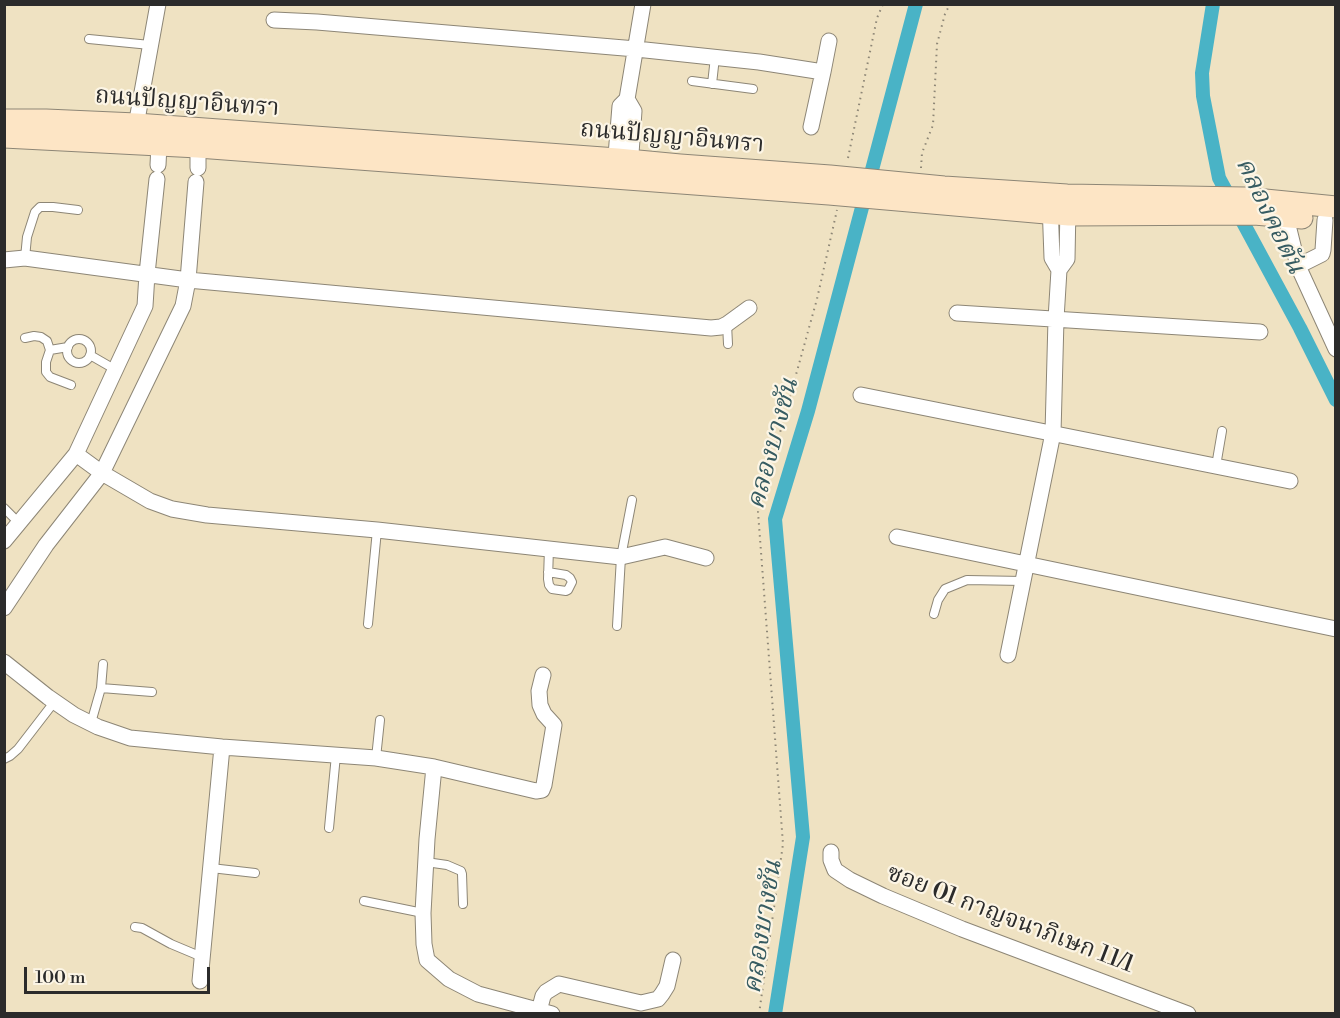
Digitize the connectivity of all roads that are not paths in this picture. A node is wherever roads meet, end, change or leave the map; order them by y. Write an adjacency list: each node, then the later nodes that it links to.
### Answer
1 (158, 4): 6 (street)
2 (643, 4): 7 (street)
3 (274, 20): 7 (street)
4 (89, 39): 6 (lane)
5 (829, 41): 9 (street)
6 (150, 45): 15 (street)
7 (636, 49): 8 (street); 19 (street)
8 (715, 57): 9 (street); 11 (lane)
9 (823, 72): 14 (street)
10 (692, 81): 11 (lane)
11 (712, 84): 12 (lane)
12 (753, 89)
13 (4, 120): 15 (main road, ถนนปัญญาอินทรา)
14 (811, 127)
15 (134, 134): 16 (main road, ถนนปัญญาอินทรา); 18 (main road, ถนนปัญญาอินทรา); 19 (main road, ถนนปัญญาอินทรา)
16 (4, 137)
17 (198, 147): 18 (main road, ถนนปัญญาอินทรา); 19 (main road, ถนนปัญญาอินทรา); 29 (street)
18 (158, 163): 28 (street)
19 (622, 169): 20 (main road, ถนนปัญญาอินทรา)
20 (1059, 204): 21 (main road, ถนนปัญญาอินทรา); 32 (street)
21 (1250, 206): 23 (main road, ถนนปัญญาอินทรา); 24 (main road, ถนนปัญญาอินทรา)
22 (78, 210): 25 (lane)
23 (1286, 216): 24 (main road, ถนนปัญญาอินทรา); 27 (street)
24 (1332, 216): 27 (street)
25 (25, 258): 26 (street); 28 (street)
26 (4, 260)
27 (1298, 266): 38 (street)
28 (147, 274): 29 (street); 41 (street)
29 (188, 280): 33 (street); 48 (street)
30 (749, 308): 33 (street)
31 (957, 313): 32 (street)
32 (1056, 319): 34 (street); 45 (street)
33 (727, 324): 36 (lane)
34 (1260, 332)
35 (25, 338): 39 (lane)
36 (728, 344)
37 (68, 347): 39 (lane); 40 (lane); 40 (lane)
38 (1335, 349)
39 (50, 350): 42 (lane)
40 (90, 355): 41 (lane)
41 (116, 370): 46 (street)
42 (71, 385)
43 (861, 395): 45 (street)
44 (1222, 431): 47 (lane)
45 (1053, 432): 47 (street); 59 (street)
46 (76, 454): 48 (street); 52 (street)
47 (1216, 466): 49 (street)
48 (102, 473): 53 (street); 62 (street)
49 (1290, 481)
50 (632, 500): 57 (lane)
51 (4, 508): 52 (lane)
52 (19, 523): 55 (street)
53 (377, 530): 56 (street); 64 (lane)
54 (897, 537): 59 (street)
55 (4, 541)
56 (549, 548): 57 (street); 60 (lane)
57 (621, 557): 58 (street); 65 (lane)
58 (706, 558)
59 (1026, 564): 61 (street); 66 (street)
60 (548, 572)
61 (1023, 581): 63 (lane); 67 (street)
62 (4, 608)
63 (934, 614)
64 (368, 624)
65 (617, 626)
66 (1335, 629)
67 (1008, 655)
68 (4, 662): 73 (street)
69 (103, 664): 71 (lane)
70 (543, 675): 80 (street)
71 (101, 688): 72 (lane); 75 (lane)
72 (152, 692)
73 (54, 701): 75 (street); 79 (lane)
74 (380, 720): 78 (lane)
75 (91, 723): 76 (street)
76 (222, 747): 77 (street); 84 (street)
77 (336, 755): 78 (street); 81 (lane)
78 (376, 758): 80 (street)
79 (4, 759)
80 (434, 768): 83 (street)
81 (329, 828)
82 (831, 852): 94 (street, ซอย 01 กาญจนาภิเษก 11/1)
83 (426, 862): 87 (lane); 88 (street)
84 (211, 868): 85 (lane); 90 (street)
85 (255, 873)
86 (364, 901): 88 (lane)
87 (463, 904)
88 (423, 913): 93 (street)
89 (135, 927): 90 (lane)
90 (202, 957): 92 (street)
91 (673, 960): 93 (street)
92 (200, 981)
93 (545, 1012)
94 (1188, 1014)

